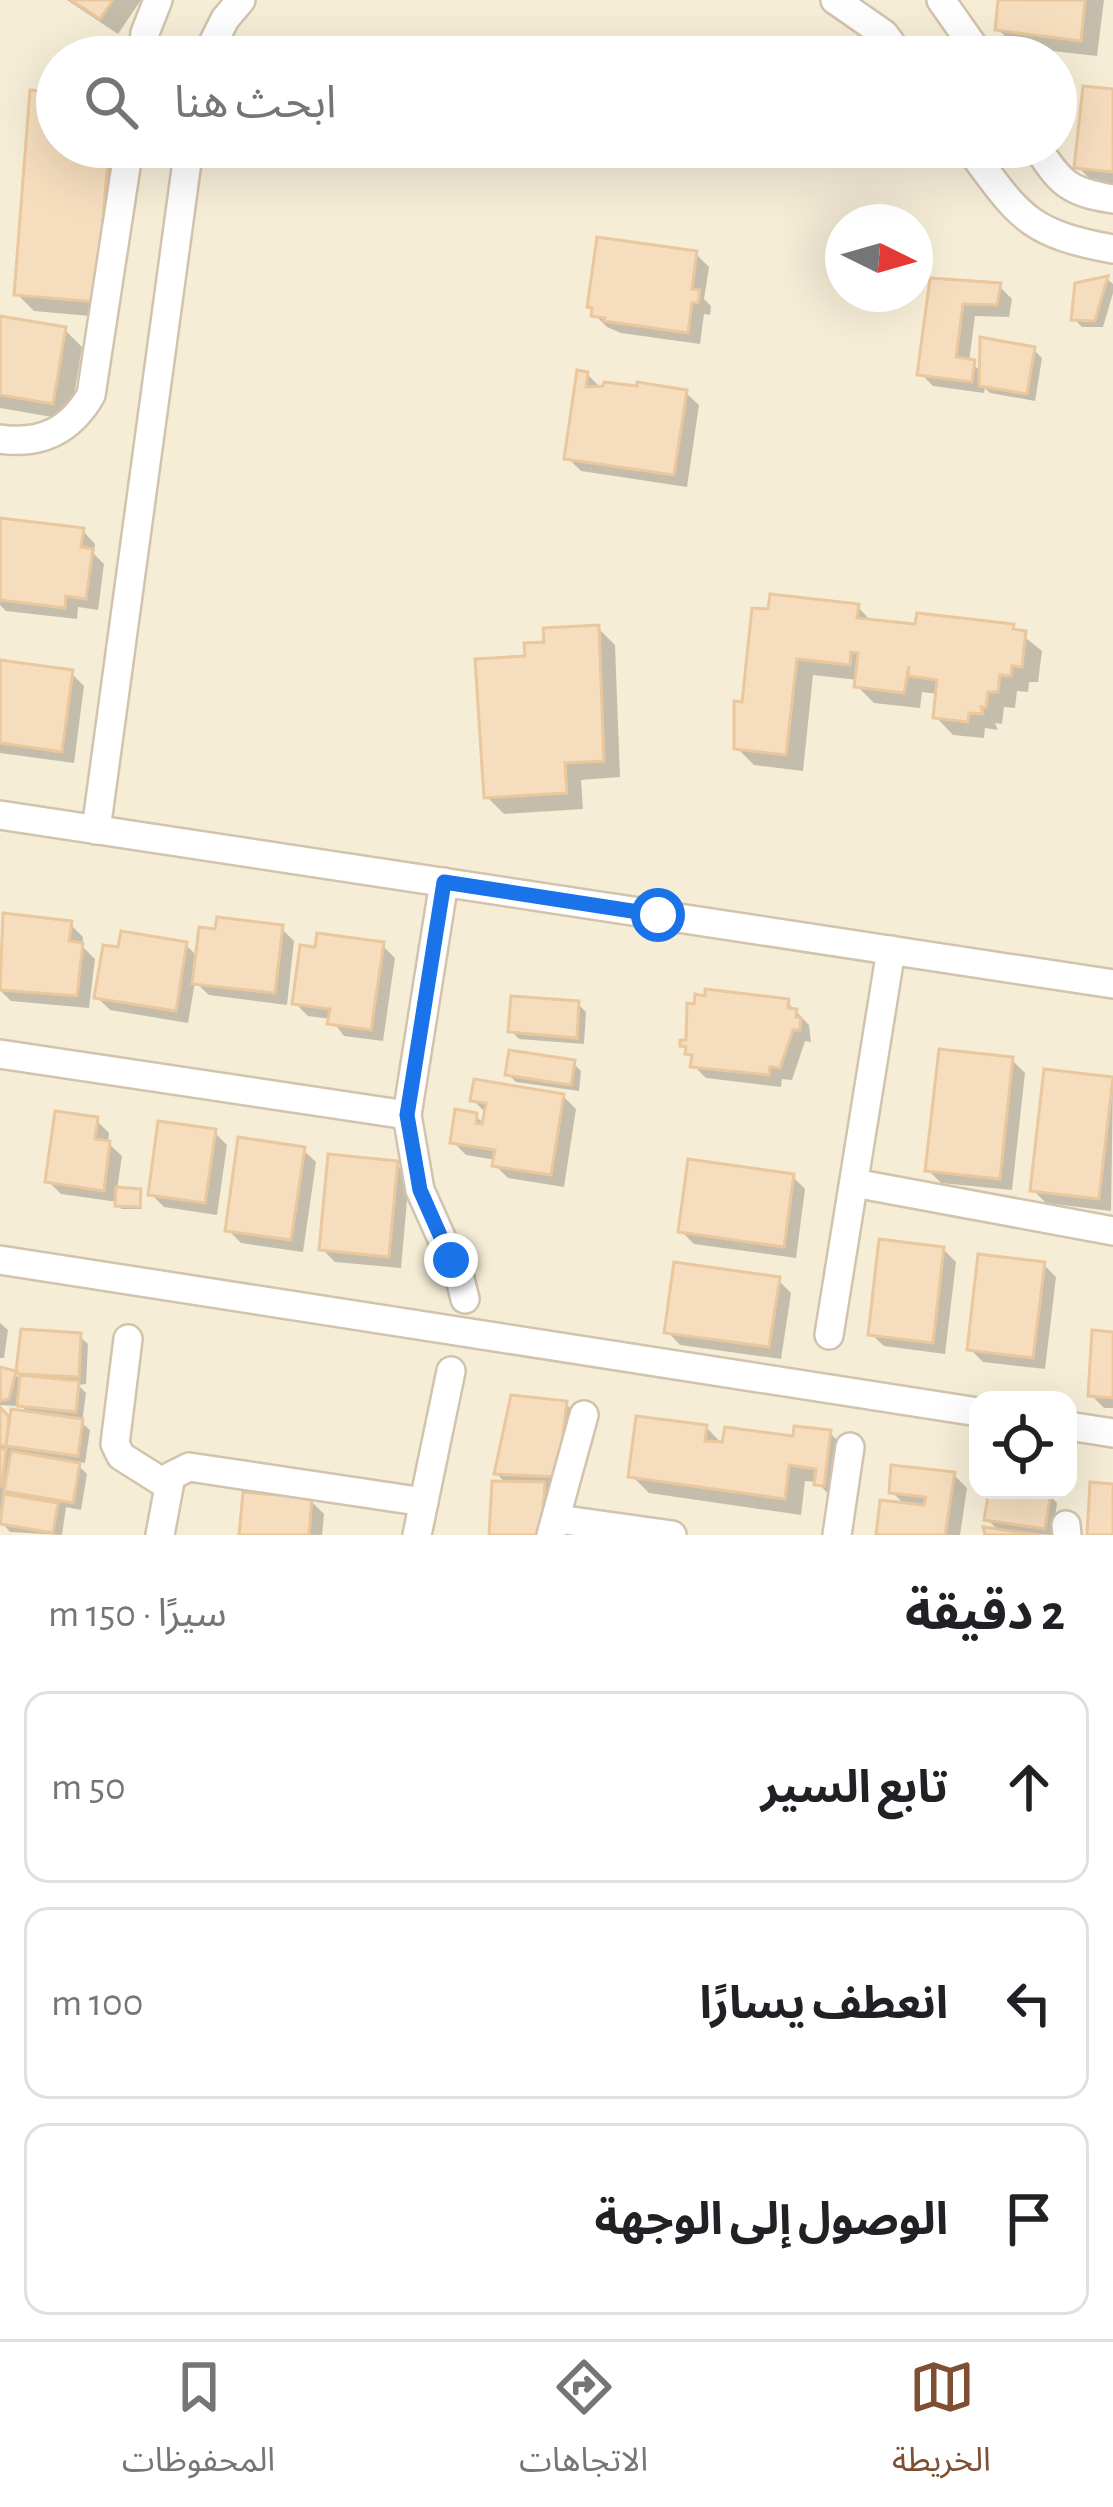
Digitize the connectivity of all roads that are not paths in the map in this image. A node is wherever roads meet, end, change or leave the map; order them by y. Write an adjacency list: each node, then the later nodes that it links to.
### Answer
1 (158, 0): 6 (street)
2 (241, 0): 7 (street)
3 (835, 0): 8 (street)
4 (941, 0): 5 (street)
5 (965, 14)
6 (145, 36)
7 (217, 36)
8 (883, 36)
9 (126, 168): 15 (street)
10 (186, 168): 17 (street)
11 (985, 168): 14 (street)
12 (1053, 168): 13 (street)
13 (1113, 199)
14 (1113, 249)
15 (0, 439)
16 (0, 815): 17 (street)
17 (96, 830): 18 (street)
18 (444, 882): 19 (street); 22 (street)
19 (891, 950): 20 (street); 23 (street)
20 (1113, 984)
21 (0, 1054): 22 (street)
22 (407, 1115): 26 (street)
23 (854, 1183): 24 (street); 27 (street)
24 (1113, 1231)
25 (0, 1260): 30 (street)
26 (465, 1299)
27 (829, 1335)
28 (128, 1339): 35 (street)
29 (452, 1371): 36 (street)
30 (969, 1411)
31 (584, 1415): 37 (street)
32 (1077, 1427): 33 (street)
33 (1113, 1433)
34 (850, 1447): 41 (street)
35 (166, 1485): 36 (street); 38 (street)
36 (424, 1502): 39 (street)
37 (555, 1527): 40 (street)
38 (160, 1535)
39 (417, 1535)
40 (672, 1535)
41 (837, 1535)

